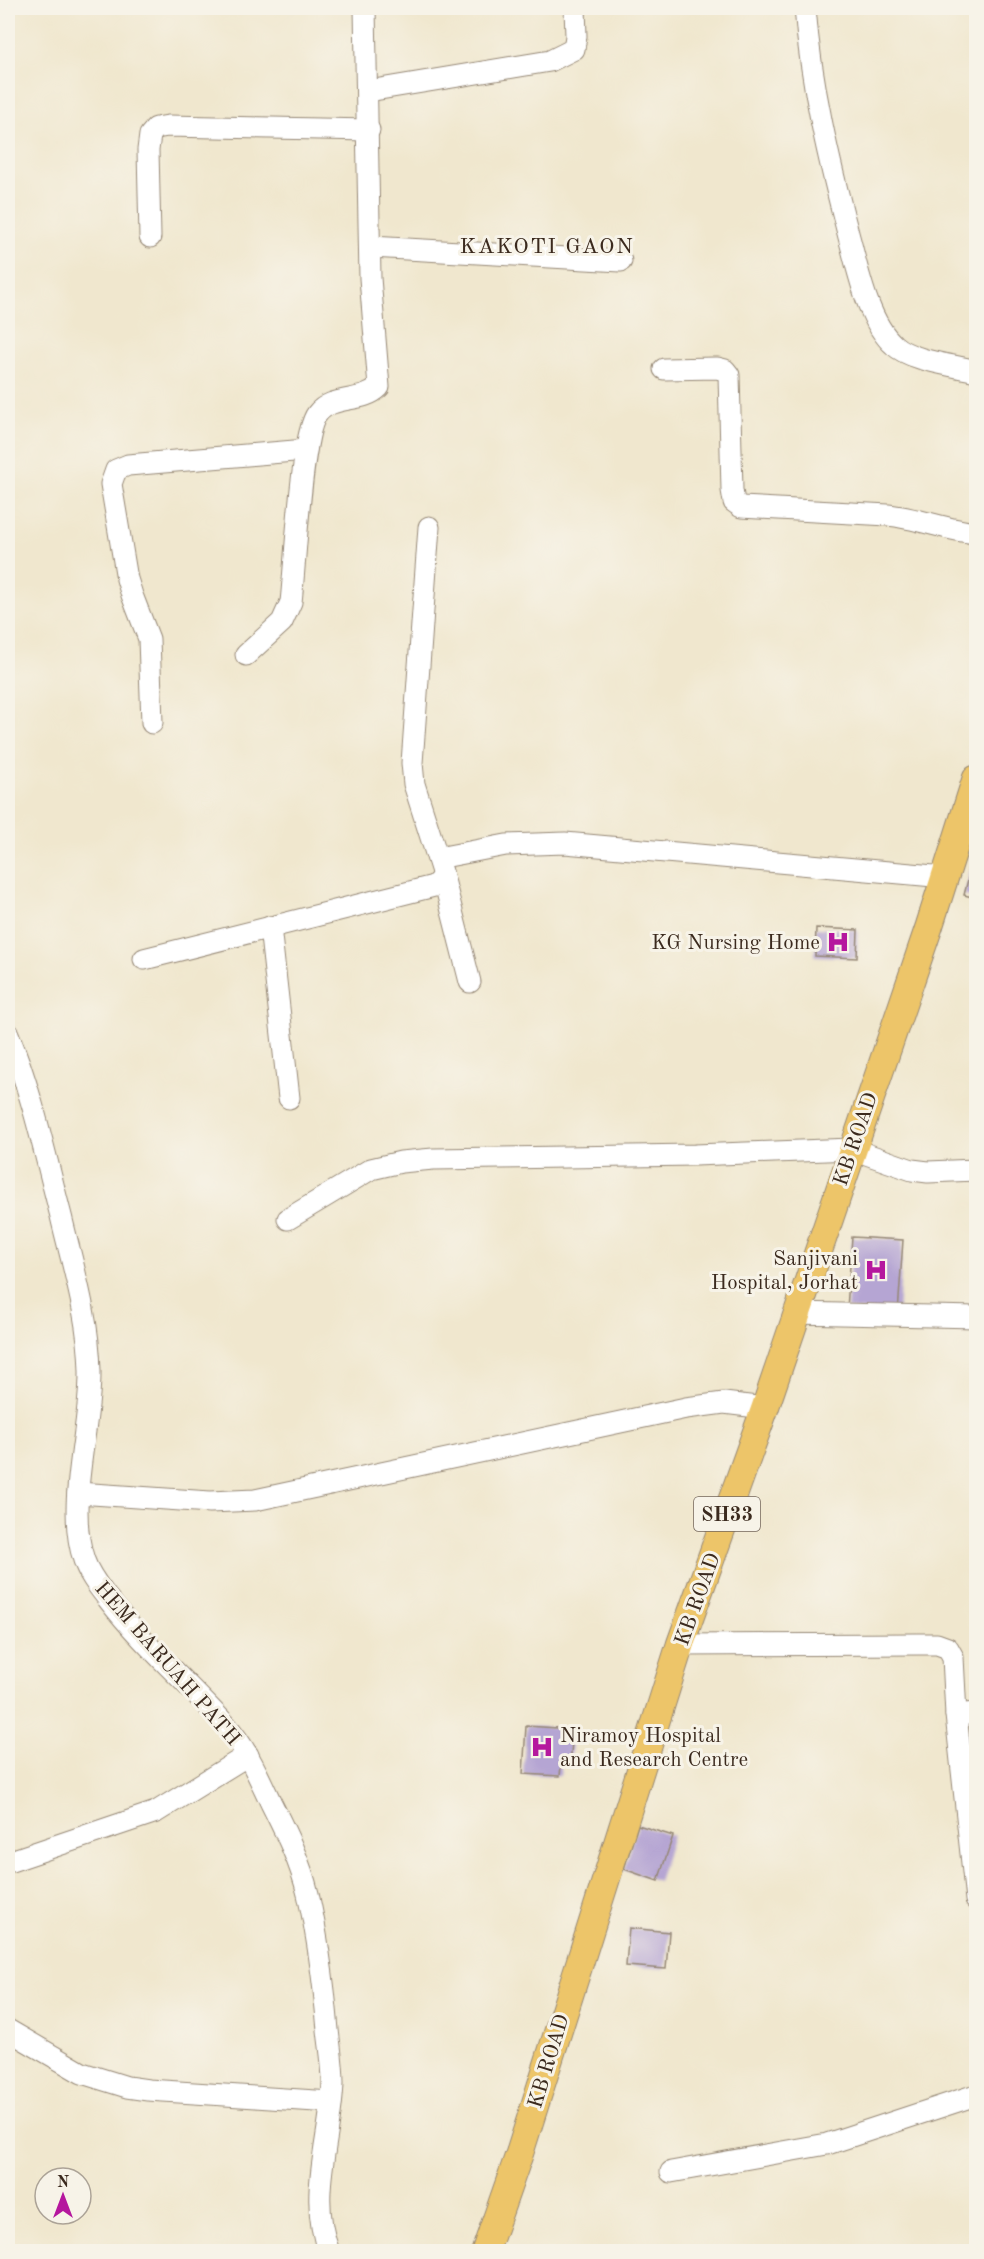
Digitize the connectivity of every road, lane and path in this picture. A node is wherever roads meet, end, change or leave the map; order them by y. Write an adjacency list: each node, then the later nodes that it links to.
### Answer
1 (365, 8): 4 (street)
2 (574, 8): 4 (street)
3 (805, 8): 10 (street)
4 (368, 91): 5 (street)
5 (369, 130): 6 (street); 7 (street)
6 (150, 237)
7 (371, 247): 8 (street); 11 (street)
8 (621, 261)
9 (664, 369): 13 (street)
10 (976, 371)
11 (306, 450): 14 (street); 15 (street)
12 (429, 527): 18 (street)
13 (976, 533)
14 (246, 655)
15 (152, 723)
16 (976, 779): 17 (main road, KB ROAD / SH33)
17 (969, 823): 19 (main road, KB ROAD / SH33)
18 (440, 865): 19 (street); 20 (street); 22 (street)
19 (945, 877): 25 (main road, KB ROAD / SH33)
20 (270, 927): 21 (street); 24 (street)
21 (144, 959)
22 (470, 982)
23 (8, 1034): 31 (street, HEM BARUAH PATH)
24 (289, 1098)
25 (852, 1149): 26 (street); 27 (street); 28 (main road, KB ROAD / SH33)
26 (976, 1170)
27 (288, 1219)
28 (796, 1313): 29 (street); 30 (main road, KB ROAD / SH33)
29 (976, 1317)
30 (765, 1408): 31 (street); 32 (main road, KB ROAD / SH33)
31 (78, 1493): 34 (street, HEM BARUAH PATH)
32 (680, 1645): 33 (street); 42 (main road, KB ROAD / SH33)
33 (966, 1714): 36 (street)
34 (248, 1755): 35 (street); 39 (street, HEM BARUAH PATH)
35 (8, 1862)
36 (976, 1900)
37 (8, 2030): 39 (street)
38 (976, 2095): 40 (street)
39 (331, 2102): 41 (street, HEM BARUAH PATH)
40 (670, 2172)
41 (328, 2252)
42 (484, 2252)

